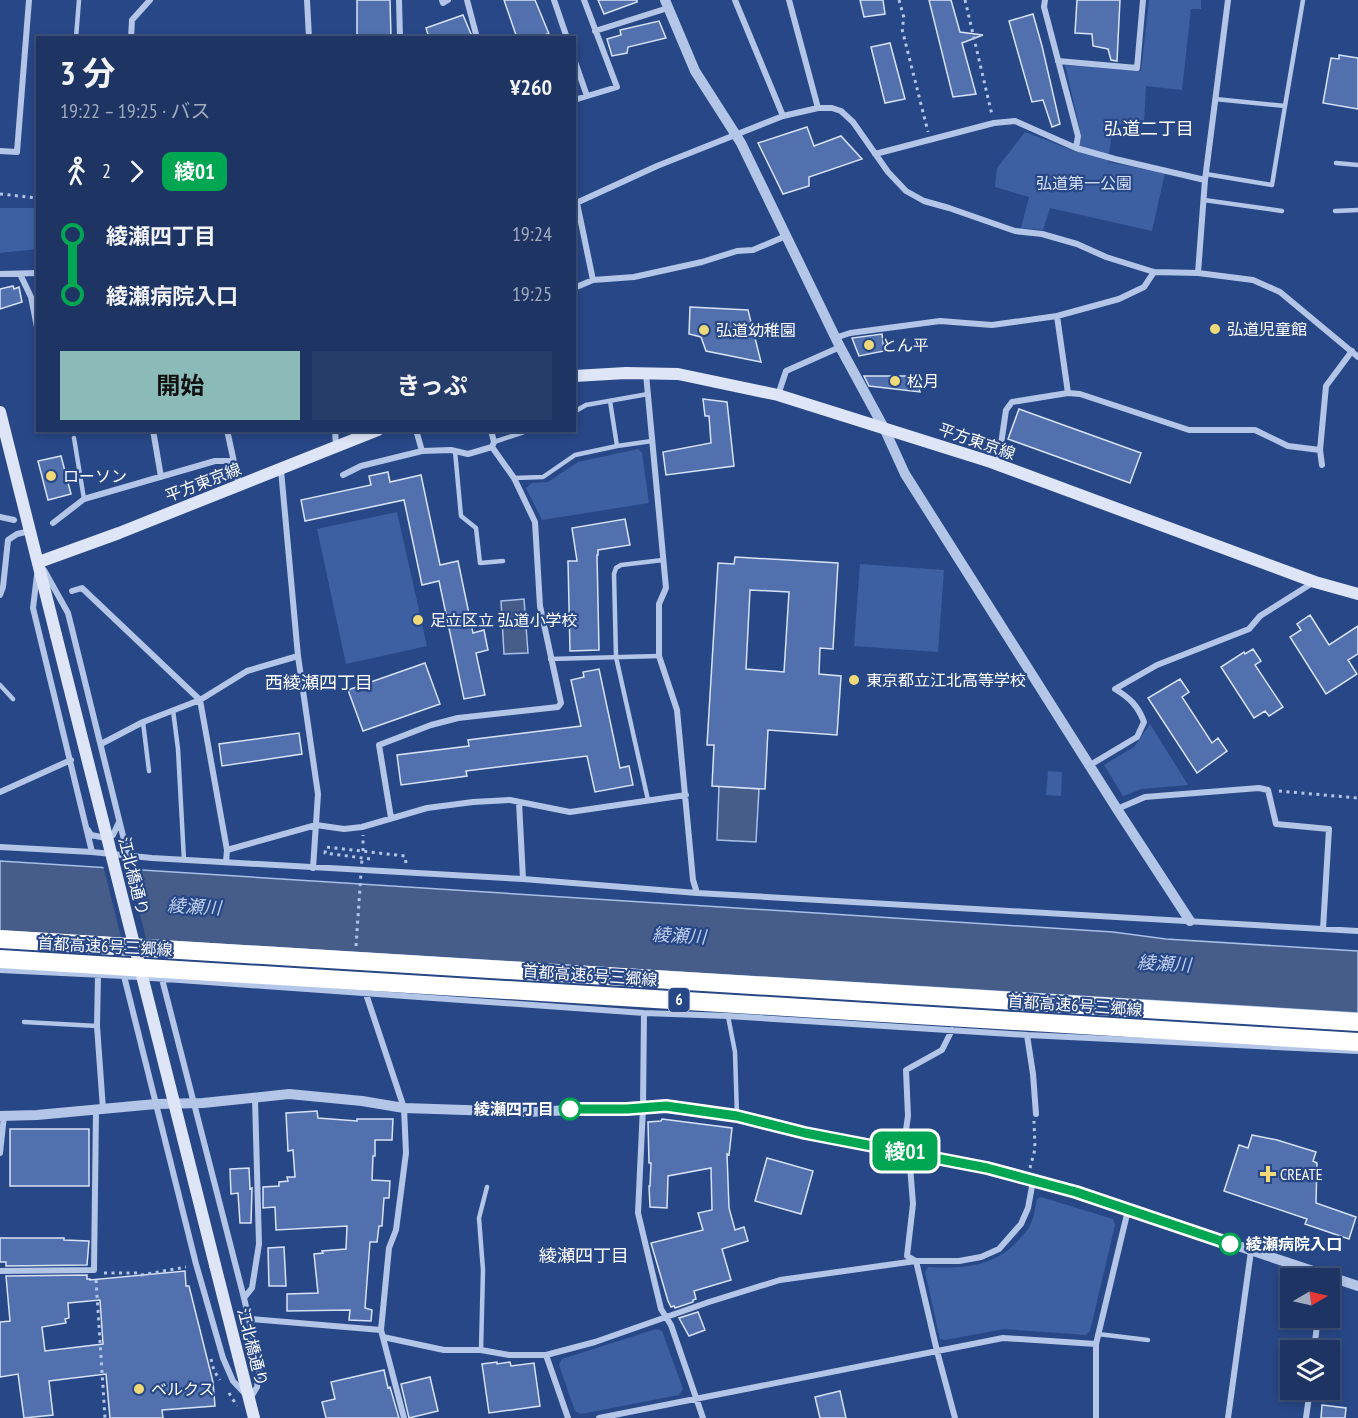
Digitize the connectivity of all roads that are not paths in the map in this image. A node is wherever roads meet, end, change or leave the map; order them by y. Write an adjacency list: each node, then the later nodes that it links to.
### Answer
1 (29, 0): 35 (street)
2 (79, 0): 19 (lane)
3 (150, 0): 20 (street)
4 (307, 0): 21 (street)
5 (399, 0): 22 (street)
6 (442, 0): 7 (street)
7 (448, 0)
8 (467, 0): 23 (street)
9 (554, 0): 24 (street)
10 (584, 0): 18 (street)
11 (735, 0): 32 (street)
12 (789, 0): 31 (street)
13 (1045, 0): 25 (street)
14 (1143, 0): 25 (street)
15 (1228, 0): 29 (street)
16 (1303, 0): 30 (lane)
17 (667, 4): 18 (street); 33 (street)
18 (595, 31): 27 (street)
19 (76, 36)
20 (131, 36)
21 (309, 36)
22 (400, 36)
23 (476, 36)
24 (566, 36)
25 (1058, 61): 34 (street)
26 (576, 66): 27 (street)
27 (587, 96): 28 (street)
28 (576, 99)
29 (1215, 99): 30 (lane); 39 (street)
30 (1285, 106): 39 (lane)
31 (818, 108): 32 (street); 36 (street)
32 (783, 116): 33 (street)
33 (736, 134): 41 (street); 45 (street)
34 (1076, 148): 36 (street); 39 (street)
35 (0, 151)
36 (875, 154): 46 (street)
37 (1336, 163): 38 (lane)
38 (1358, 165)
39 (1206, 177): 40 (street)
40 (1204, 200): 42 (lane); 48 (street)
41 (576, 204): 51 (street)
42 (1282, 210)
43 (1358, 210): 44 (lane)
44 (1335, 211)
45 (786, 236): 51 (street); 55 (street)
46 (1154, 272): 48 (street); 53 (street)
47 (36, 273): 50 (street)
48 (1198, 273): 56 (street)
49 (0, 274): 50 (street)
50 (21, 274): 54 (street)
51 (593, 280): 52 (street)
52 (576, 287)
53 (1057, 316): 55 (street); 60 (street)
54 (36, 322)
55 (838, 343): 62 (street); 66 (street)
56 (1352, 351): 57 (street); 79 (street)
57 (1358, 357)
58 (646, 373): 59 (main road, 平方東京線); 61 (street); 62 (main road, 平方東京線)
59 (576, 376)
60 (1068, 393): 79 (street); 83 (street)
61 (648, 394): 63 (lane); 75 (street)
62 (778, 396): 66 (main road, 平方東京線)
63 (610, 401): 64 (lane); 77 (lane)
64 (576, 411)
65 (0, 412): 94 (main road, 江北橋通り)
66 (884, 428): 83 (main road, 平方東京線); 113 (street)
67 (153, 432): 87 (street)
68 (226, 432): 82 (street)
69 (335, 432): 78 (street)
70 (373, 432): 78 (main road, 平方東京線)
71 (417, 432): 80 (street)
72 (491, 432): 76 (street)
73 (525, 432): 76 (lane)
74 (74, 438): 90 (lane)
75 (652, 441): 77 (lane); 95 (street)
76 (493, 445): 81 (street); 88 (street)
77 (617, 446): 88 (lane)
78 (336, 447): 85 (main road, 平方東京線)
79 (1320, 450): 84 (street)
80 (422, 451): 81 (street); 86 (street)
81 (455, 451): 96 (lane)
82 (232, 461): 87 (street); 89 (street)
83 (999, 465): 98 (main road, 平方東京線)
84 (1322, 465)
85 (281, 470): 89 (main road, 平方東京線); 102 (street)
86 (343, 475)
87 (161, 477): 90 (street)
88 (513, 478): 105 (street)
89 (239, 486): 97 (main road, 平方東京線)
90 (84, 499): 93 (street)
91 (0, 518): 92 (street)
92 (14, 520)
93 (53, 523)
94 (31, 531): 97 (main road, 江北橋通り); 101 (street)
95 (663, 560): 103 (street); 104 (lane)
96 (503, 561)
97 (39, 562): 111 (street); 112 (street); 182 (main road, 江北橋通り, bridge)
98 (1315, 582): 100 (main road, 平方東京線); 113 (street)
99 (72, 591): 108 (street)
100 (1358, 594)
101 (0, 595)
102 (298, 656): 108 (street); 122 (street)
103 (659, 656): 104 (lane); 116 (street)
104 (616, 657): 105 (lane); 117 (lane)
105 (550, 659): 120 (street)
106 (0, 685): 107 (lane)
107 (13, 699)
108 (200, 700): 109 (street); 125 (street)
109 (173, 709): 110 (street); 128 (lane)
110 (143, 722): 111 (street); 114 (lane)
111 (101, 744): 121 (street)
112 (71, 760): 115 (street); 123 (street)
113 (1090, 765): 119 (street)
114 (149, 771)
115 (0, 792)
116 (686, 795): 117 (street); 132 (street)
117 (648, 800): 118 (street)
118 (519, 802): 120 (street); 131 (street)
119 (1117, 809): 133 (street); 134 (street)
120 (391, 818): 122 (street)
121 (120, 821): 123 (street); 127 (street)
122 (316, 825): 125 (street); 130 (street)
123 (88, 829): 126 (street)
124 (0, 847): 126 (street)
125 (227, 850): 129 (street)
126 (92, 852): 127 (street)
127 (128, 856): 128 (street)
128 (184, 860): 129 (street)
129 (226, 862): 130 (street)
130 (314, 868): 131 (street)
131 (523, 879): 132 (street)
132 (698, 893): 133 (street)
133 (1190, 921): 134 (street)
134 (1323, 929): 135 (street)
135 (1358, 931)
136 (0, 939): 146 (highway, 首都高速6号三郷線 / 6, bridge)
137 (0, 959): 150 (highway, 首都高速6号三郷線 / 6, bridge)
138 (0, 970): 139 (street)
139 (98, 975): 140 (street); 147 (street)
140 (124, 976): 141 (street); 154 (street)
141 (162, 979): 142 (street); 153 (street)
142 (366, 994): 143 (street); 156 (street)
143 (644, 1013): 144 (street); 155 (street)
144 (728, 1016): 148 (street); 160 (lane)
145 (24, 1022): 147 (lane)
146 (1358, 1022)
147 (97, 1026): 157 (street)
148 (952, 1030): 149 (street); 161 (street)
149 (1027, 1035): 151 (street); 158 (street)
150 (1358, 1042)
151 (1358, 1051)
152 (255, 1099): 153 (street); 156 (street); 172 (street)
153 (194, 1103): 154 (street); 172 (street)
154 (156, 1104): 157 (street); 182 (street)
155 (643, 1107): 156 (street); 160 (street); 173 (street)
156 (404, 1108): 175 (street)
157 (100, 1110): 159 (street); 169 (street)
158 (1036, 1114)
159 (2, 1116): 162 (street)
160 (737, 1116): 161 (street)
161 (906, 1152): 163 (street); 167 (street)
162 (0, 1153)
163 (1030, 1180): 165 (street); 167 (street)
164 (487, 1187): 179 (lane)
165 (1128, 1210): 166 (street); 176 (street)
166 (1251, 1251): 168 (street); 192 (street)
167 (916, 1261): 173 (street); 180 (street)
168 (1300, 1268)
169 (0, 1271)
170 (1340, 1281): 171 (street)
171 (1358, 1286)
172 (244, 1298): 174 (street)
173 (667, 1318): 181 (street); 183 (street)
174 (250, 1319): 175 (street); 182 (street)
175 (382, 1334): 179 (street); 186 (street)
176 (1098, 1334): 177 (lane); 178 (street)
177 (1148, 1340)
178 (1096, 1344): 180 (street); 191 (street)
179 (481, 1350): 181 (street)
180 (937, 1351): 183 (street); 190 (street)
181 (546, 1355): 187 (street)
182 (250, 1399): 185 (main road, 江北橋通り)
183 (697, 1400): 188 (street); 189 (street)
184 (1308, 1400): 193 (street)
185 (254, 1418)
186 (404, 1418)
187 (568, 1418)
188 (599, 1418)
189 (703, 1418)
190 (955, 1418)
191 (1096, 1418)
192 (1227, 1418)
193 (1306, 1418)

